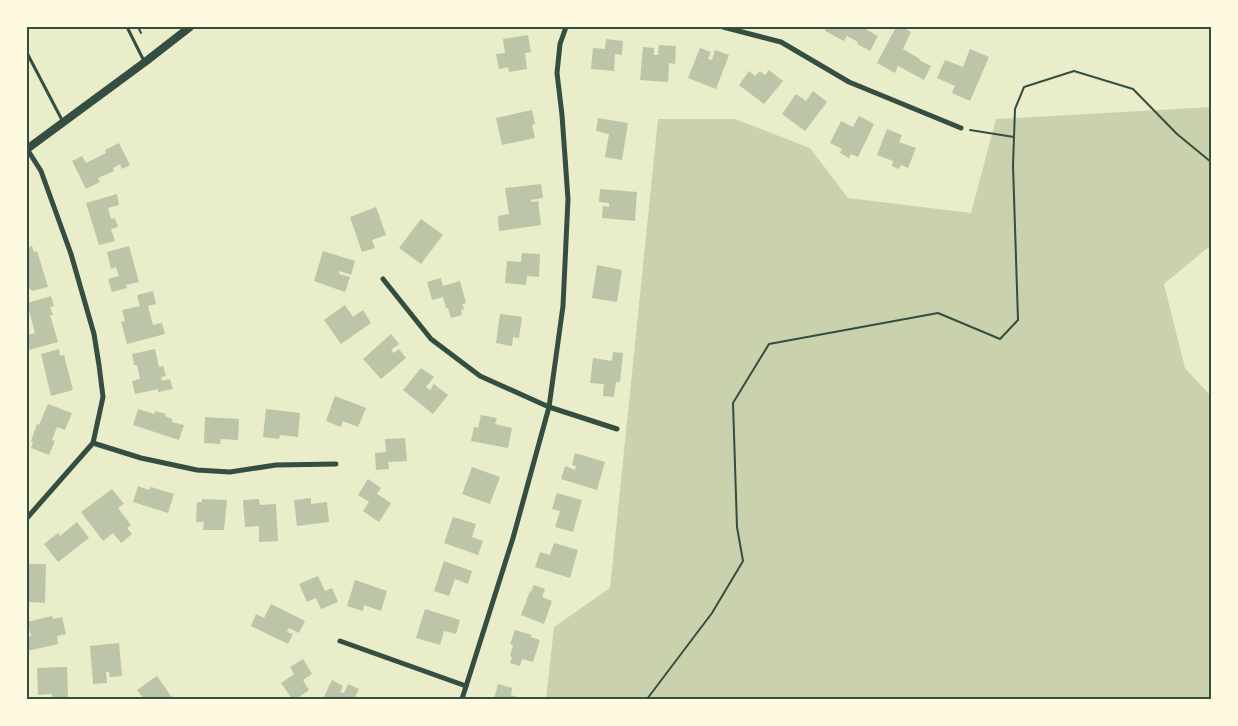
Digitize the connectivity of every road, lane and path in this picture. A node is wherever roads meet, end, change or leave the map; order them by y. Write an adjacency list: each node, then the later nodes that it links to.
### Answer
1 (127, 27): 8 (lane)
2 (138, 27): 6 (path)
3 (190, 27): 8 (main road)
4 (566, 27): 15 (street)
5 (723, 27): 10 (street)
6 (141, 33)
7 (27, 53): 9 (lane)
8 (145, 63): 9 (main road)
9 (63, 122): 12 (main road)
10 (961, 128): 11 (path)
11 (1014, 137): 13 (path); 23 (path)
12 (27, 149): 17 (street)
13 (1211, 162)
14 (383, 279): 15 (street)
15 (549, 407): 16 (street); 21 (street)
16 (617, 429)
17 (93, 443): 18 (street); 19 (street)
18 (336, 464)
19 (27, 518)
20 (340, 641): 21 (street)
21 (466, 686): 22 (street)
22 (462, 699)
23 (647, 699)

